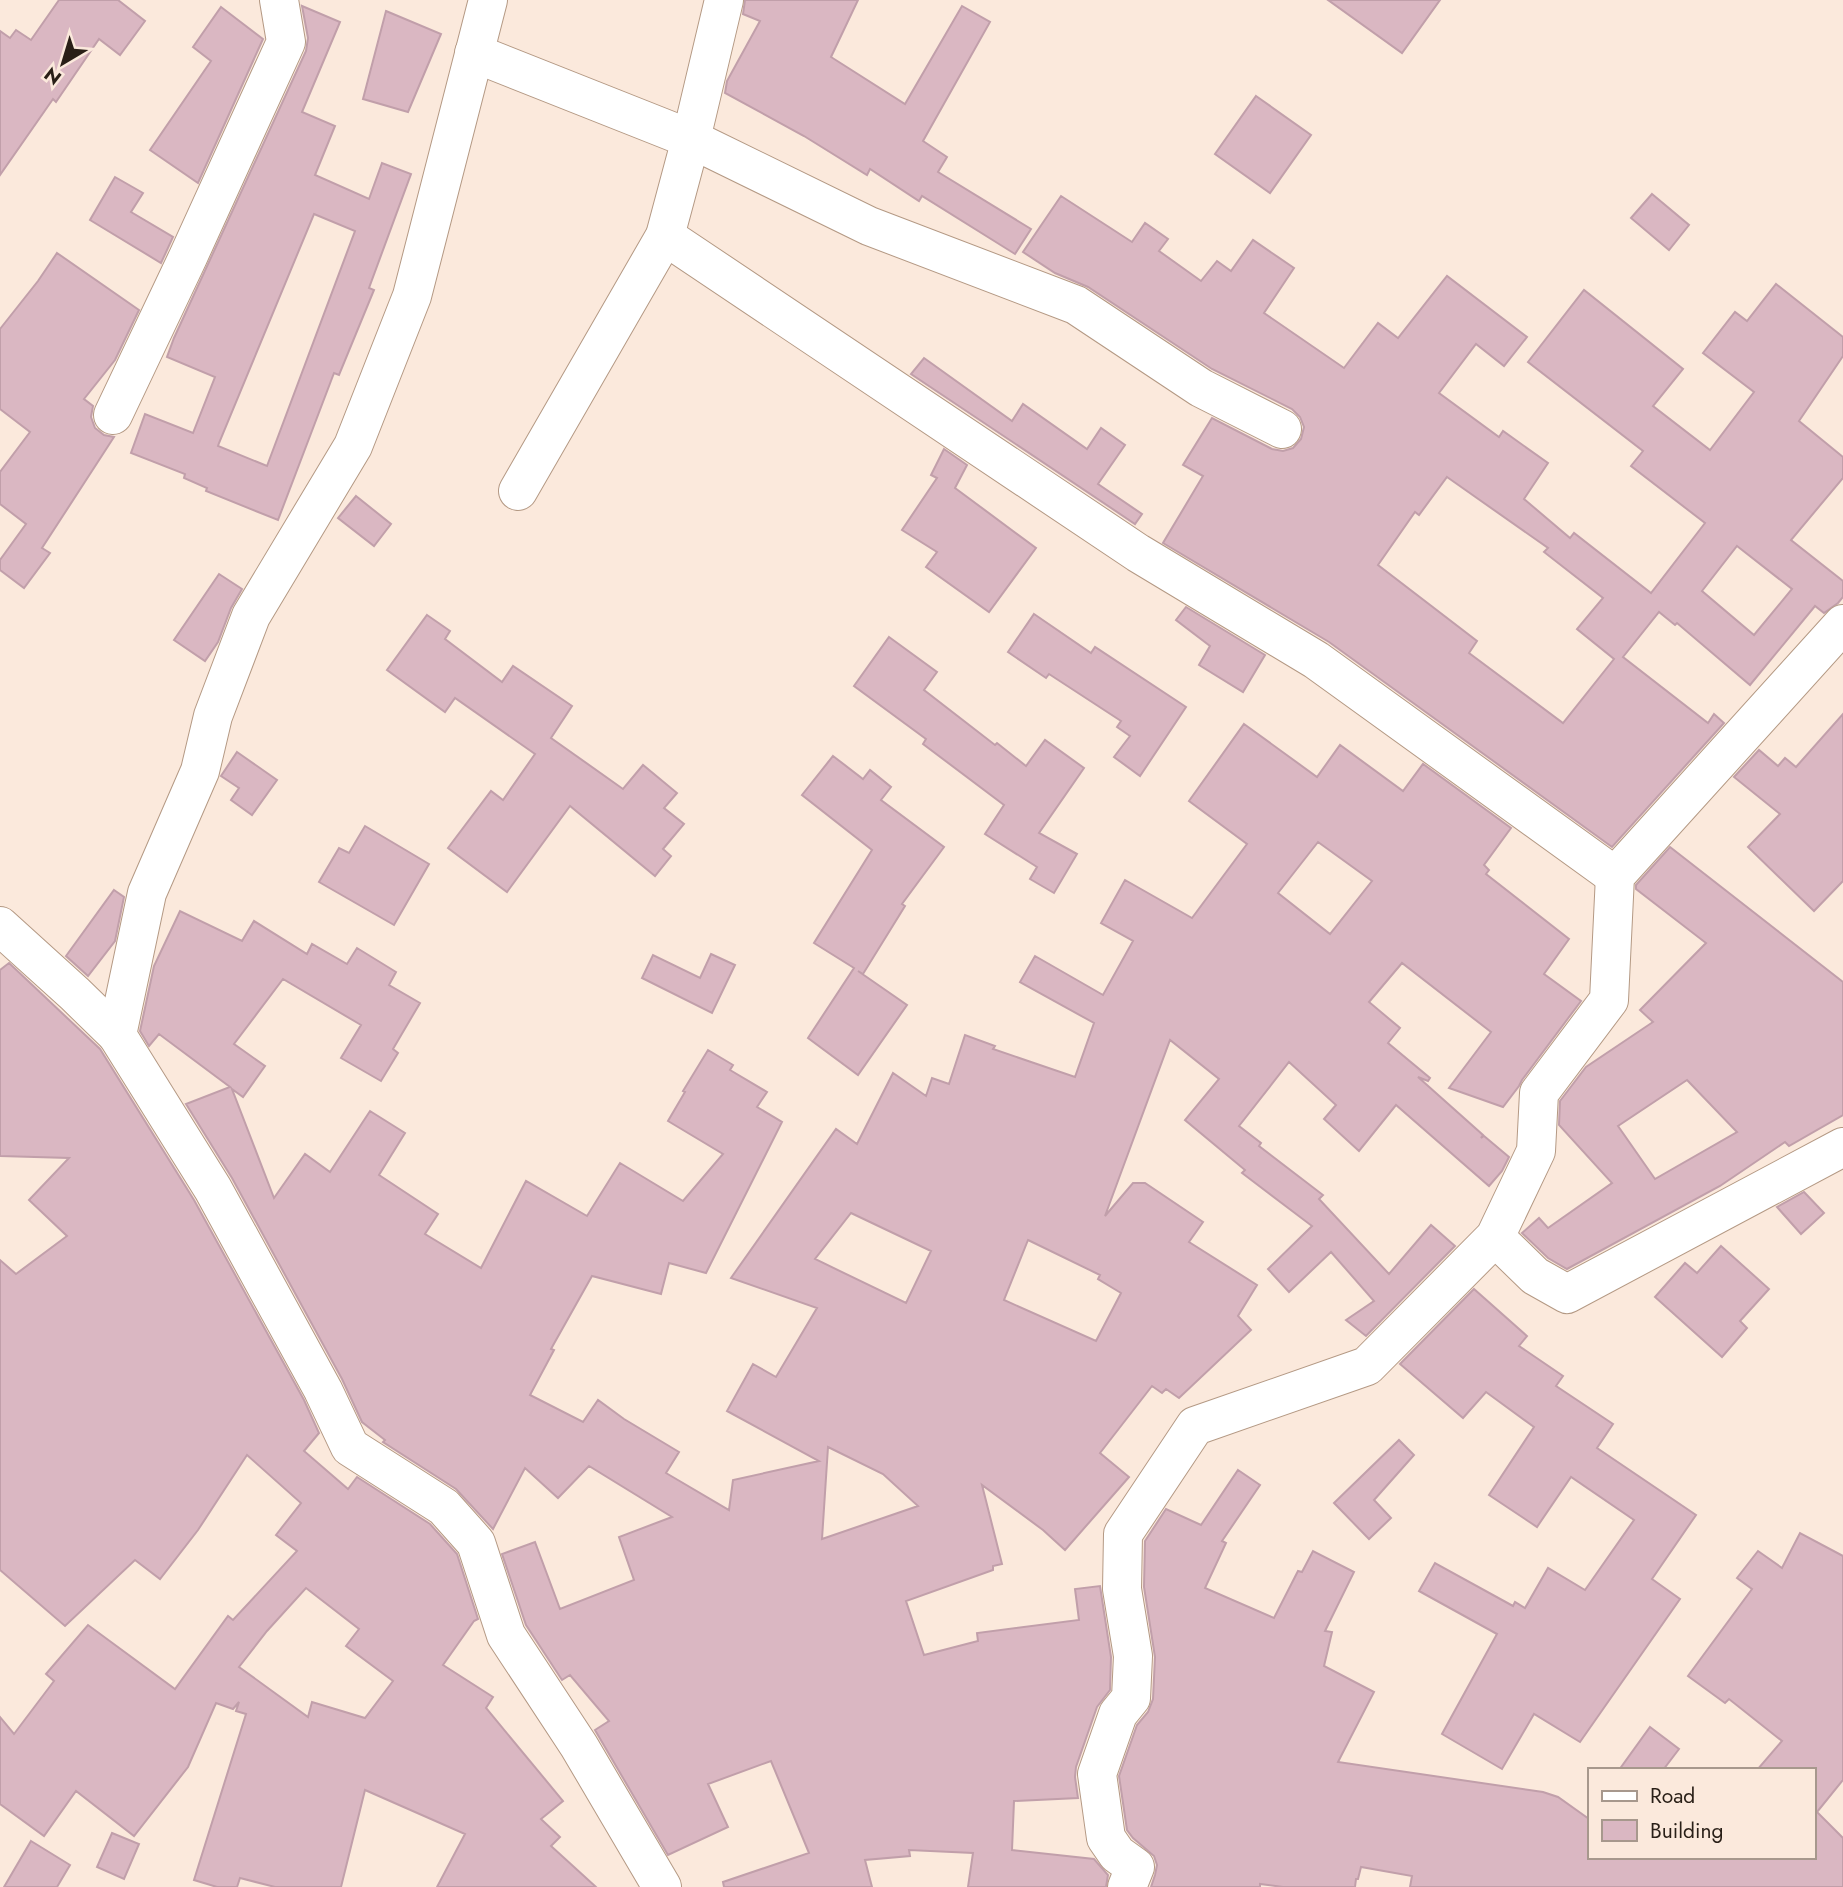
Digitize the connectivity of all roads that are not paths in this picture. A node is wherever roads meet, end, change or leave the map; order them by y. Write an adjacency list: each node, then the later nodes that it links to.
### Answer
1 (278, 0): 7 (street)
2 (488, 0): 4 (street)
3 (724, 0): 5 (street)
4 (474, 53): 5 (street); 13 (street)
5 (691, 139): 6 (street); 8 (street)
6 (665, 236): 9 (street); 11 (street)
7 (113, 415)
8 (1282, 429)
9 (518, 491)
10 (1843, 624): 11 (street)
11 (1615, 876): 15 (street)
12 (0, 926): 13 (street)
13 (117, 1035): 16 (street)
14 (1843, 1147): 15 (street)
15 (1495, 1237): 17 (street)
16 (662, 1887)
17 (1127, 1887)

